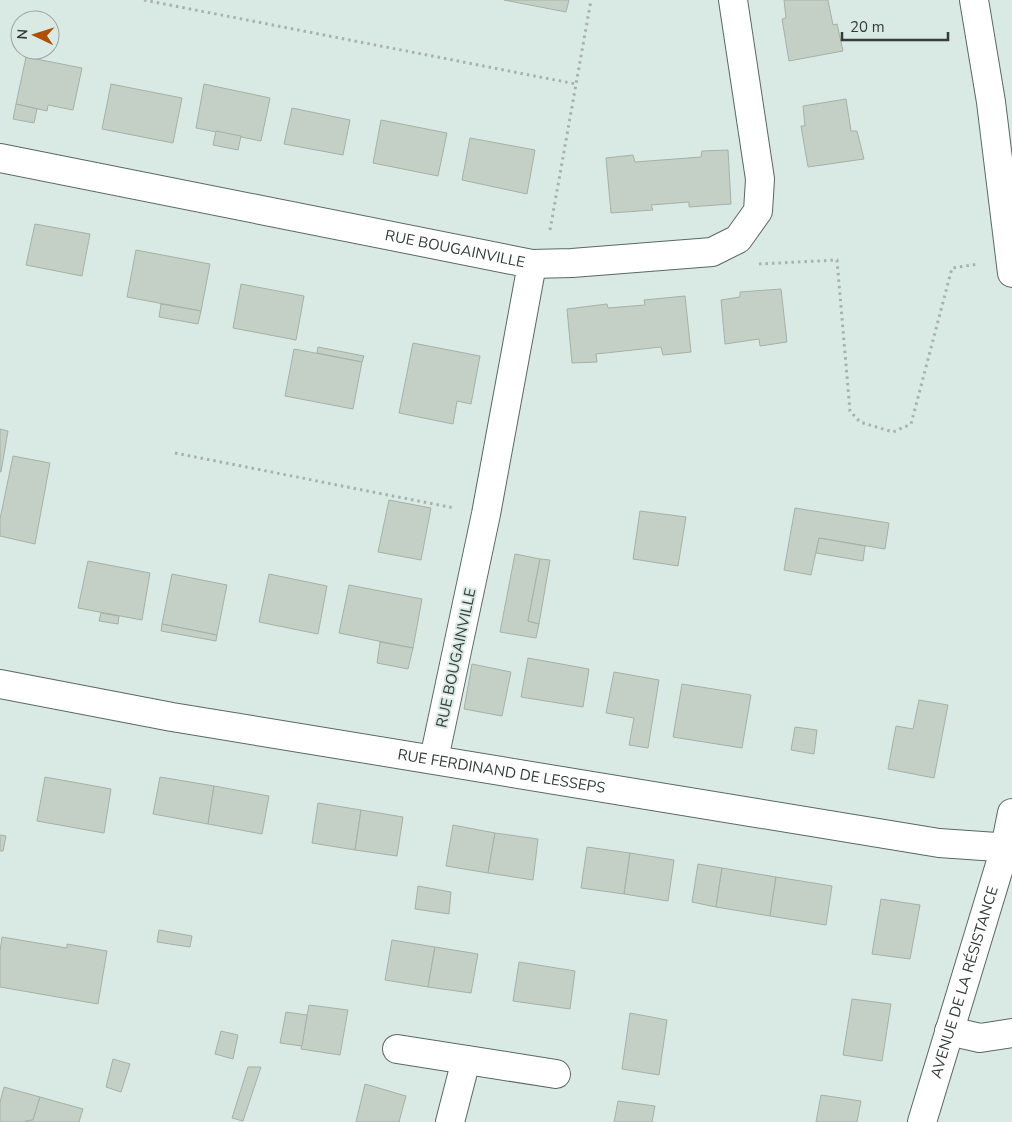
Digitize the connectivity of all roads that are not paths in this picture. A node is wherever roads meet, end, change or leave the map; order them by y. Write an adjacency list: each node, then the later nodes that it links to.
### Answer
1 (733, 0): 4 (street)
2 (974, 0): 5 (street)
3 (0, 158): 4 (street, RUE BOUGAINVILLE)
4 (532, 264): 7 (street, RUE BOUGAINVILLE)
5 (1012, 273)
6 (0, 684): 7 (street, RUE FERDINAND DE LESSEPS)
7 (434, 760): 9 (street, RUE FERDINAND DE LESSEPS)
8 (1012, 813): 9 (street, AVENUE DE LA RÉSISTANCE)
9 (1008, 848): 10 (street, AVENUE DE LA RÉSISTANCE)
10 (949, 1031): 11 (street); 16 (street, AVENUE DE LA RÉSISTANCE)
11 (1012, 1034)
12 (397, 1049): 13 (street)
13 (466, 1060): 14 (street); 15 (street)
14 (556, 1074)
15 (450, 1122)
16 (922, 1122)

